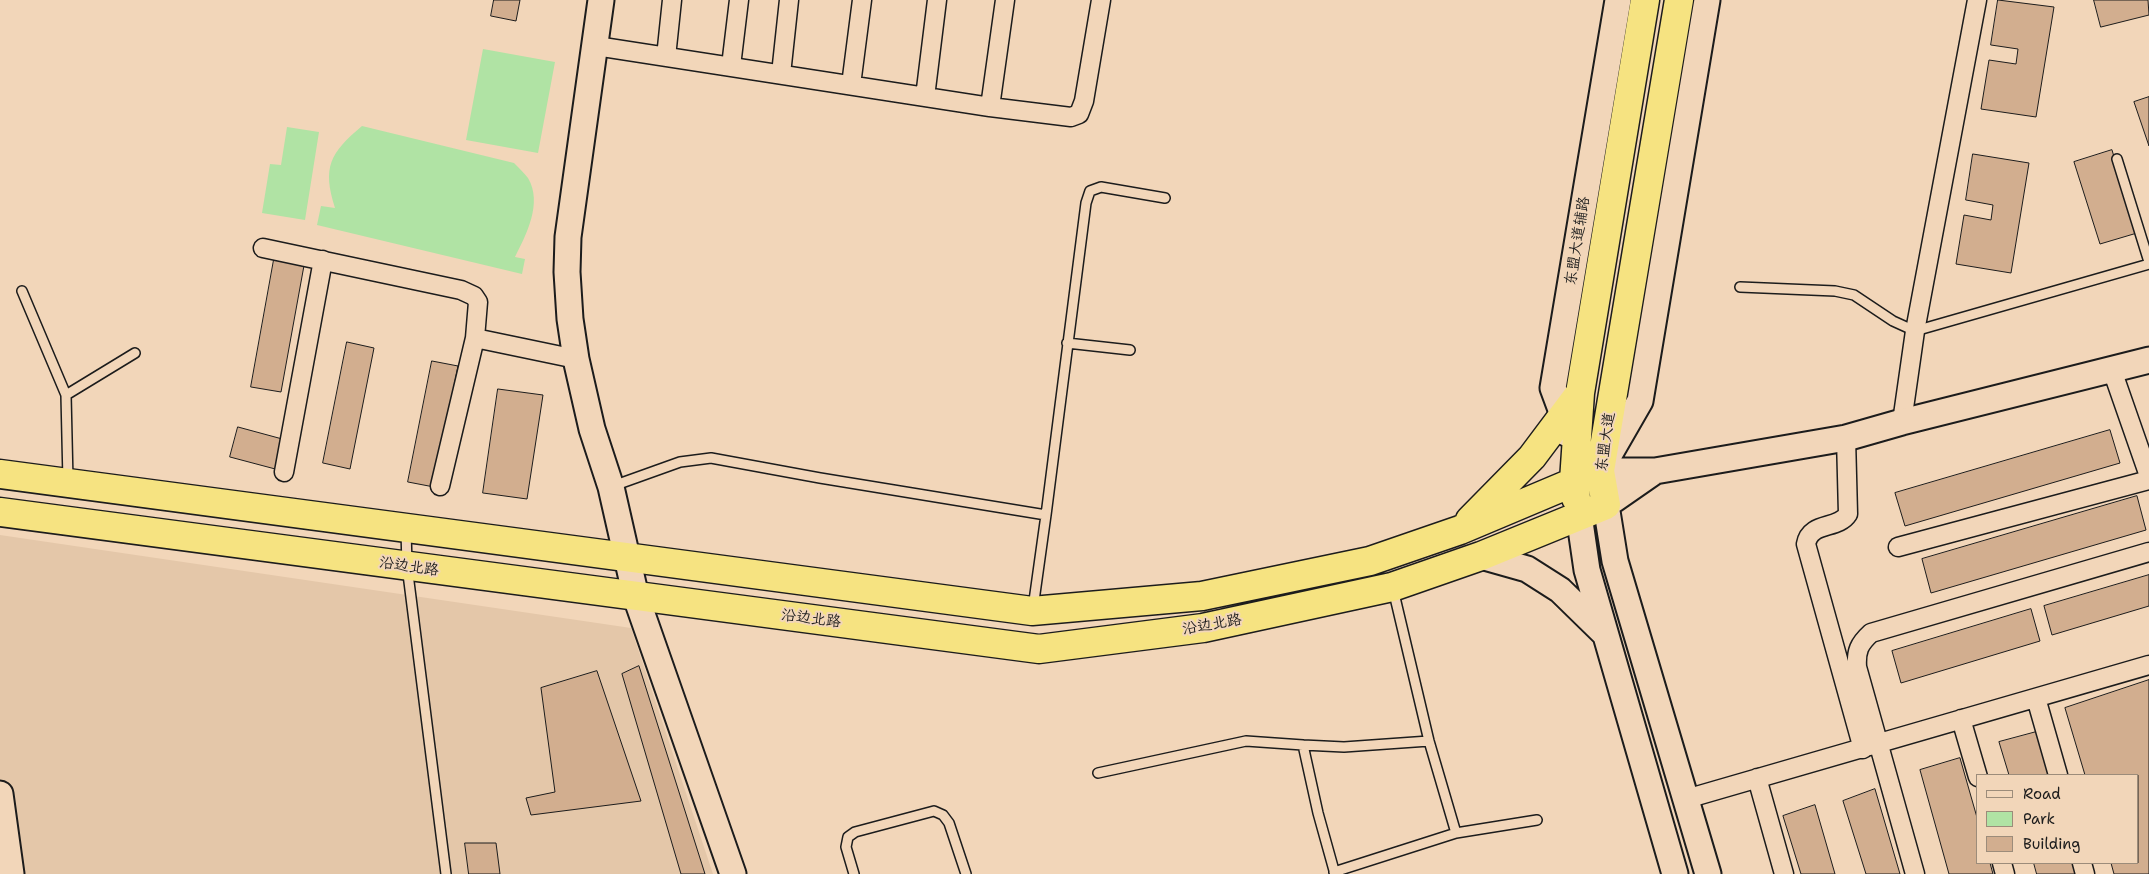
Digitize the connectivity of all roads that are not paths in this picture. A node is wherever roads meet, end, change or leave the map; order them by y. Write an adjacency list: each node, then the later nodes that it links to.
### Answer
1 (602, 0): 14 (street)
2 (672, 0): 15 (street)
3 (739, 0): 16 (street)
4 (789, 0): 17 (street)
5 (862, 0): 18 (street)
6 (937, 0): 19 (street)
7 (1005, 0): 20 (street)
8 (1101, 0): 20 (street)
9 (1618, 0): 38 (street, 东盟大道辅路)
10 (1645, 0): 36 (highway, 东盟大道)
11 (1679, 0): 41 (highway, 东盟大道)
12 (1706, 0): 41 (street)
13 (1977, 0): 28 (street)
14 (596, 46): 15 (street); 33 (street)
15 (666, 57): 16 (street)
16 (731, 66): 17 (street)
17 (781, 74): 18 (street)
18 (851, 85): 19 (street)
19 (925, 97): 20 (street)
20 (990, 107)
21 (2117, 159): 25 (lane)
22 (1165, 198): 30 (lane)
23 (263, 248): 24 (street)
24 (323, 260): 29 (street); 43 (street)
25 (2149, 263): 28 (lane)
26 (1740, 287): 28 (lane)
27 (22, 291): 37 (lane)
28 (1915, 331): 39 (street)
29 (475, 338): 33 (street); 48 (street)
30 (1067, 344): 31 (lane); 52 (lane)
31 (1130, 350)
32 (134, 353): 37 (lane)
33 (576, 359): 49 (street)
34 (2149, 360): 35 (street)
35 (2112, 370): 39 (street); 45 (street)
36 (1580, 393): 38 (highway); 46 (highway, 东盟大道)
37 (66, 396): 47 (lane)
38 (1563, 414): 46 (street, 东盟大道辅路); 55 (highway)
39 (1902, 422): 40 (street)
40 (1846, 438): 42 (street); 70 (street)
41 (1600, 471): 42 (street); 46 (highway, 沿边北路); 50 (highway, 东盟大道)
42 (1655, 471): 50 (street)
43 (284, 472)
44 (0, 474): 47 (highway, 沿边北路)
45 (2149, 478): 56 (street)
46 (1574, 481): 53 (highway, 东盟大道); 55 (highway, 沿边北路)
47 (68, 484): 54 (highway, 沿边北路)
48 (440, 486)
49 (611, 486): 52 (lane); 58 (street)
50 (1606, 506): 53 (highway, 沿边北路); 76 (street, 东盟大道)
51 (0, 512): 60 (highway, 沿边北路)
52 (1046, 515): 63 (lane)
53 (1579, 515): 59 (highway, 沿边北路); 64 (street, 东盟大道)
54 (406, 528): 58 (highway, 沿边北路); 60 (lane)
55 (1460, 530): 63 (highway, 沿边北路)
56 (1898, 547)
57 (2149, 552): 70 (street)
58 (627, 556): 62 (street); 63 (highway, 沿边北路)
59 (1481, 556): 61 (highway, 沿边北路); 64 (street)
60 (407, 566): 62 (highway, 沿边北路); 81 (lane)
61 (1392, 586): 62 (highway, 沿边北路); 68 (lane)
62 (636, 597): 82 (street)
63 (1032, 611)
64 (1606, 634): 85 (street, 东盟大道)
65 (2149, 665): 66 (street)
66 (2036, 698): 67 (street); 73 (street)
67 (1961, 719): 70 (street); 72 (street)
68 (1430, 741): 69 (lane); 78 (lane)
69 (1304, 746): 71 (lane); 79 (lane)
70 (1870, 746): 74 (street); 88 (street)
71 (1098, 773)
72 (1977, 774)
73 (2058, 774)
74 (1757, 778): 76 (street); 87 (street)
75 (0, 794): 80 (street)
76 (1686, 799): 86 (street, 东盟大道)
77 (1537, 820): 78 (lane)
78 (1456, 833): 79 (lane)
79 (1334, 873)
80 (11, 874)
81 (446, 874)
82 (733, 874)
83 (854, 874): 84 (lane)
84 (966, 874)
85 (1675, 874)
86 (1708, 874)
87 (1784, 874)
88 (1915, 874)

